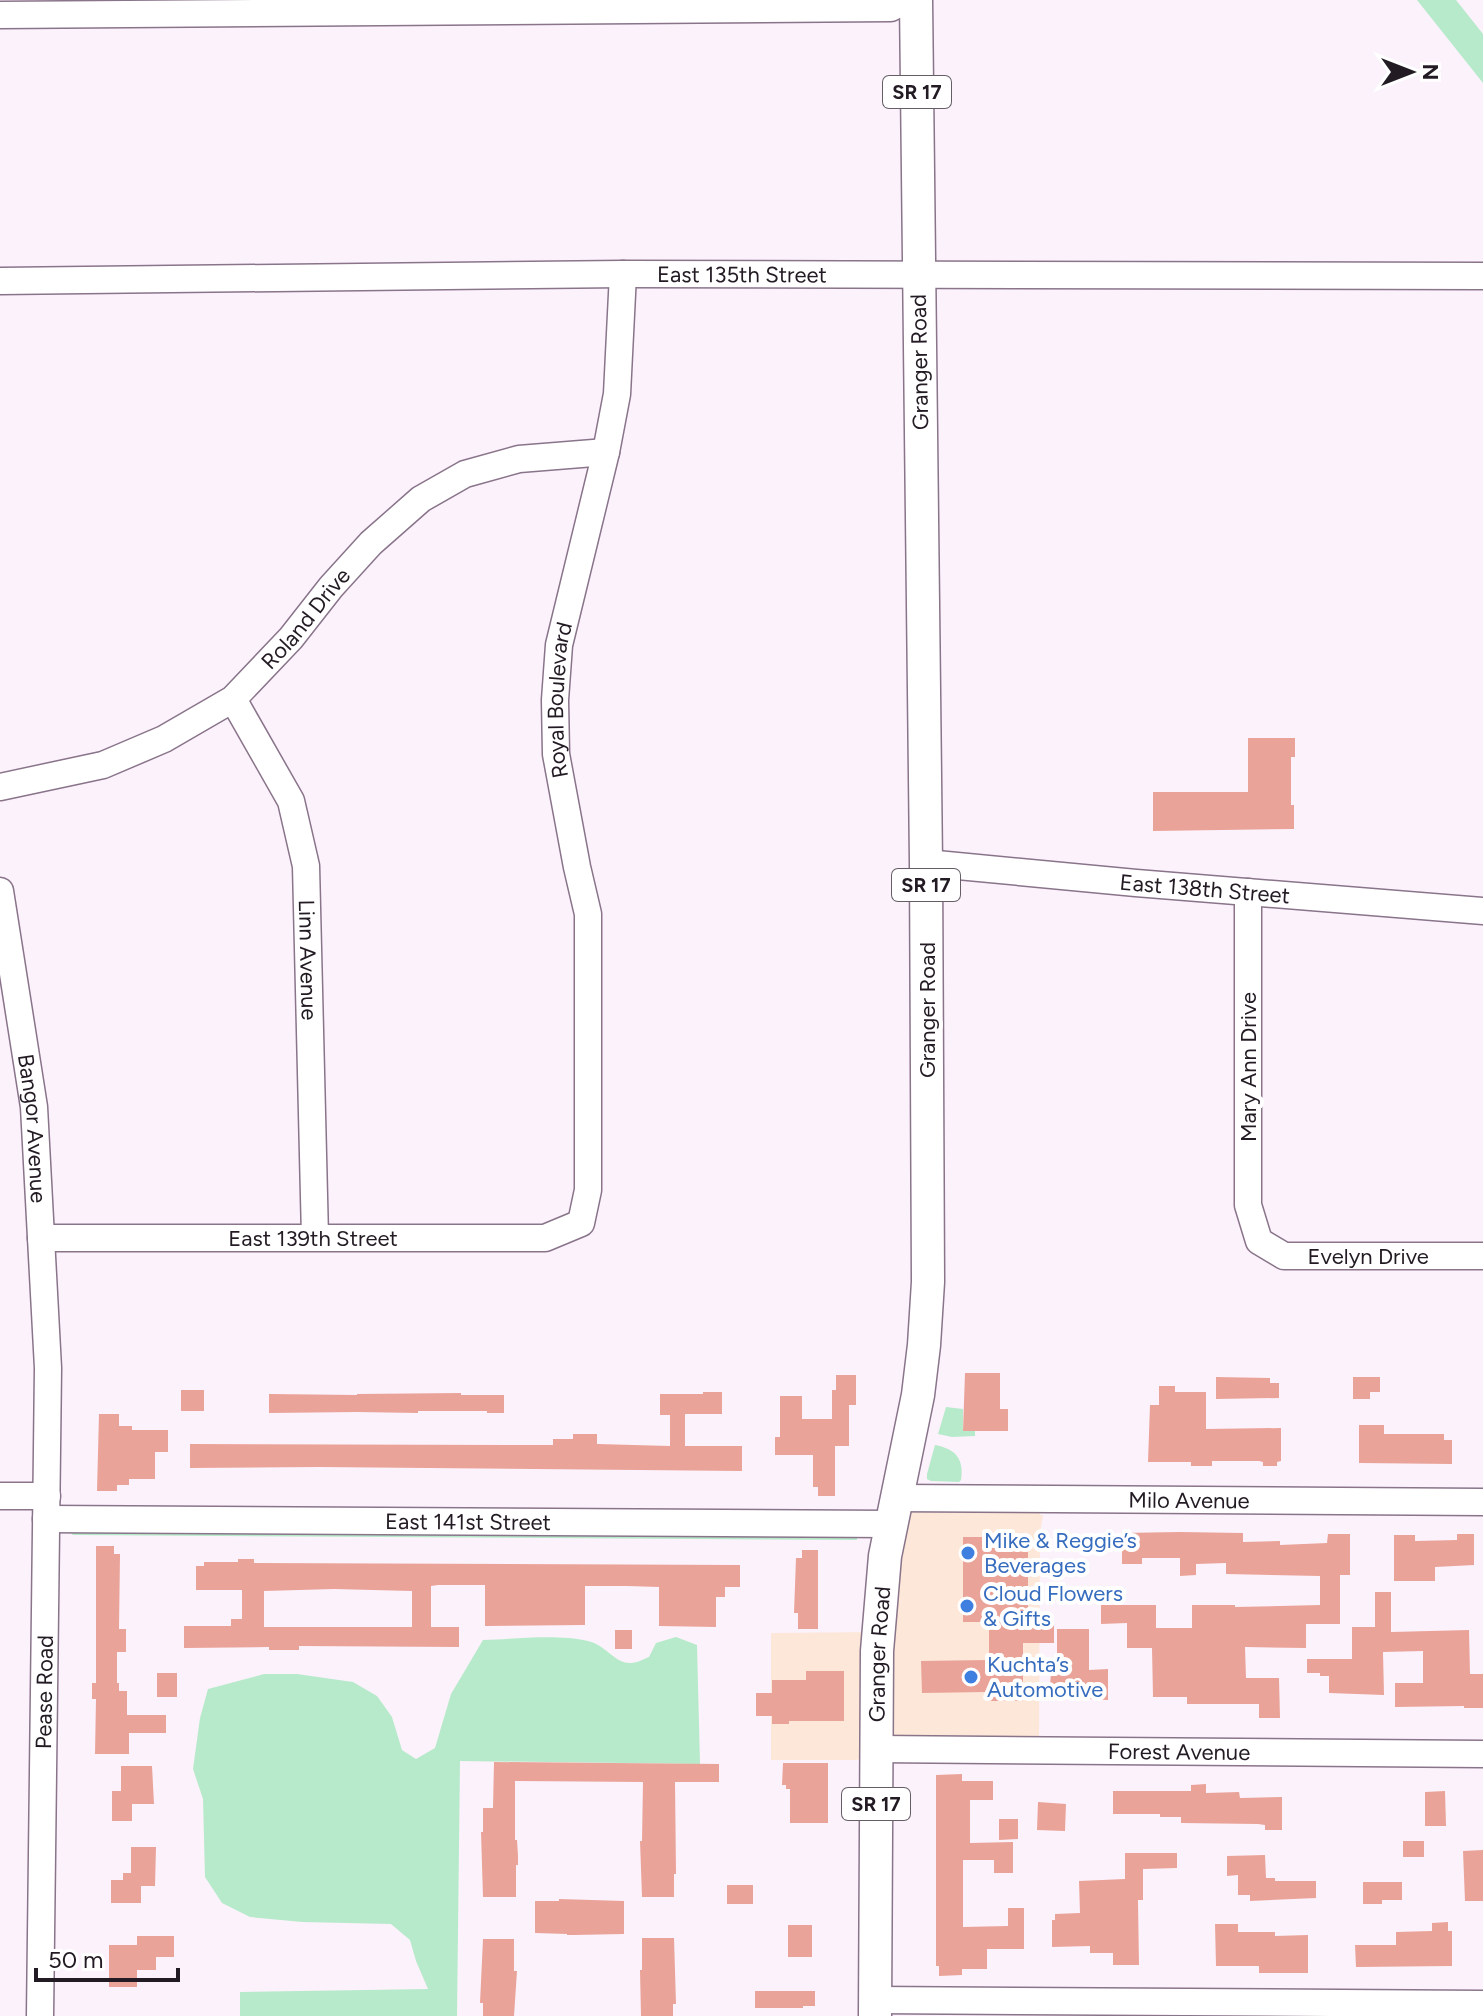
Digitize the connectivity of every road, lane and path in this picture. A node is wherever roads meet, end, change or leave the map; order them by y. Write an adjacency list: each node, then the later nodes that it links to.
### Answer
1 (905, 0): 3 (street)
2 (916, 0): 5 (main road, Granger Road / SR 17)
3 (0, 15)
4 (623, 274): 5 (street, East 135th Street); 7 (street, East 135th Street); 8 (street, Royal Boulevard)
5 (918, 274): 6 (street, East 135th Street); 11 (main road, Granger Road / SR 17)
6 (1483, 276)
7 (0, 281)
8 (606, 452): 9 (street, Roland Drive); 15 (street, Royal Boulevard)
9 (233, 699): 10 (street, Roland Drive); 16 (street, Linn Avenue)
10 (0, 787)
11 (926, 863): 13 (street, East 138th Street); 24 (main road, Granger Road / SR 17)
12 (0, 891): 17 (street, Bangor Avenue)
13 (1248, 892): 14 (street, East 138th Street); 18 (street, Mary Ann Drive)
14 (1483, 911)
15 (581, 1223): 16 (street, East 139th Street)
16 (315, 1237): 17 (street, East 139th Street)
17 (41, 1238): 20 (street, Bangor Avenue)
18 (1259, 1241): 19 (street, Evelyn Drive)
19 (1483, 1256)
20 (48, 1368): 23 (street, Pease Road)
21 (0, 1496): 23 (street, East 141st Street)
22 (1483, 1502): 24 (street, Milo Avenue)
23 (46, 1508): 24 (street, East 141st Street); 30 (street, Pease Road)
24 (893, 1511): 25 (main road, Granger Road / SR 17)
25 (877, 1749): 26 (street, Forest Avenue); 28 (main road, Granger Road / SR 17)
26 (1483, 1754)
27 (1483, 2004): 29 (street)
28 (875, 2008): 29 (street)
29 (1404, 2010)
30 (40, 2016)

